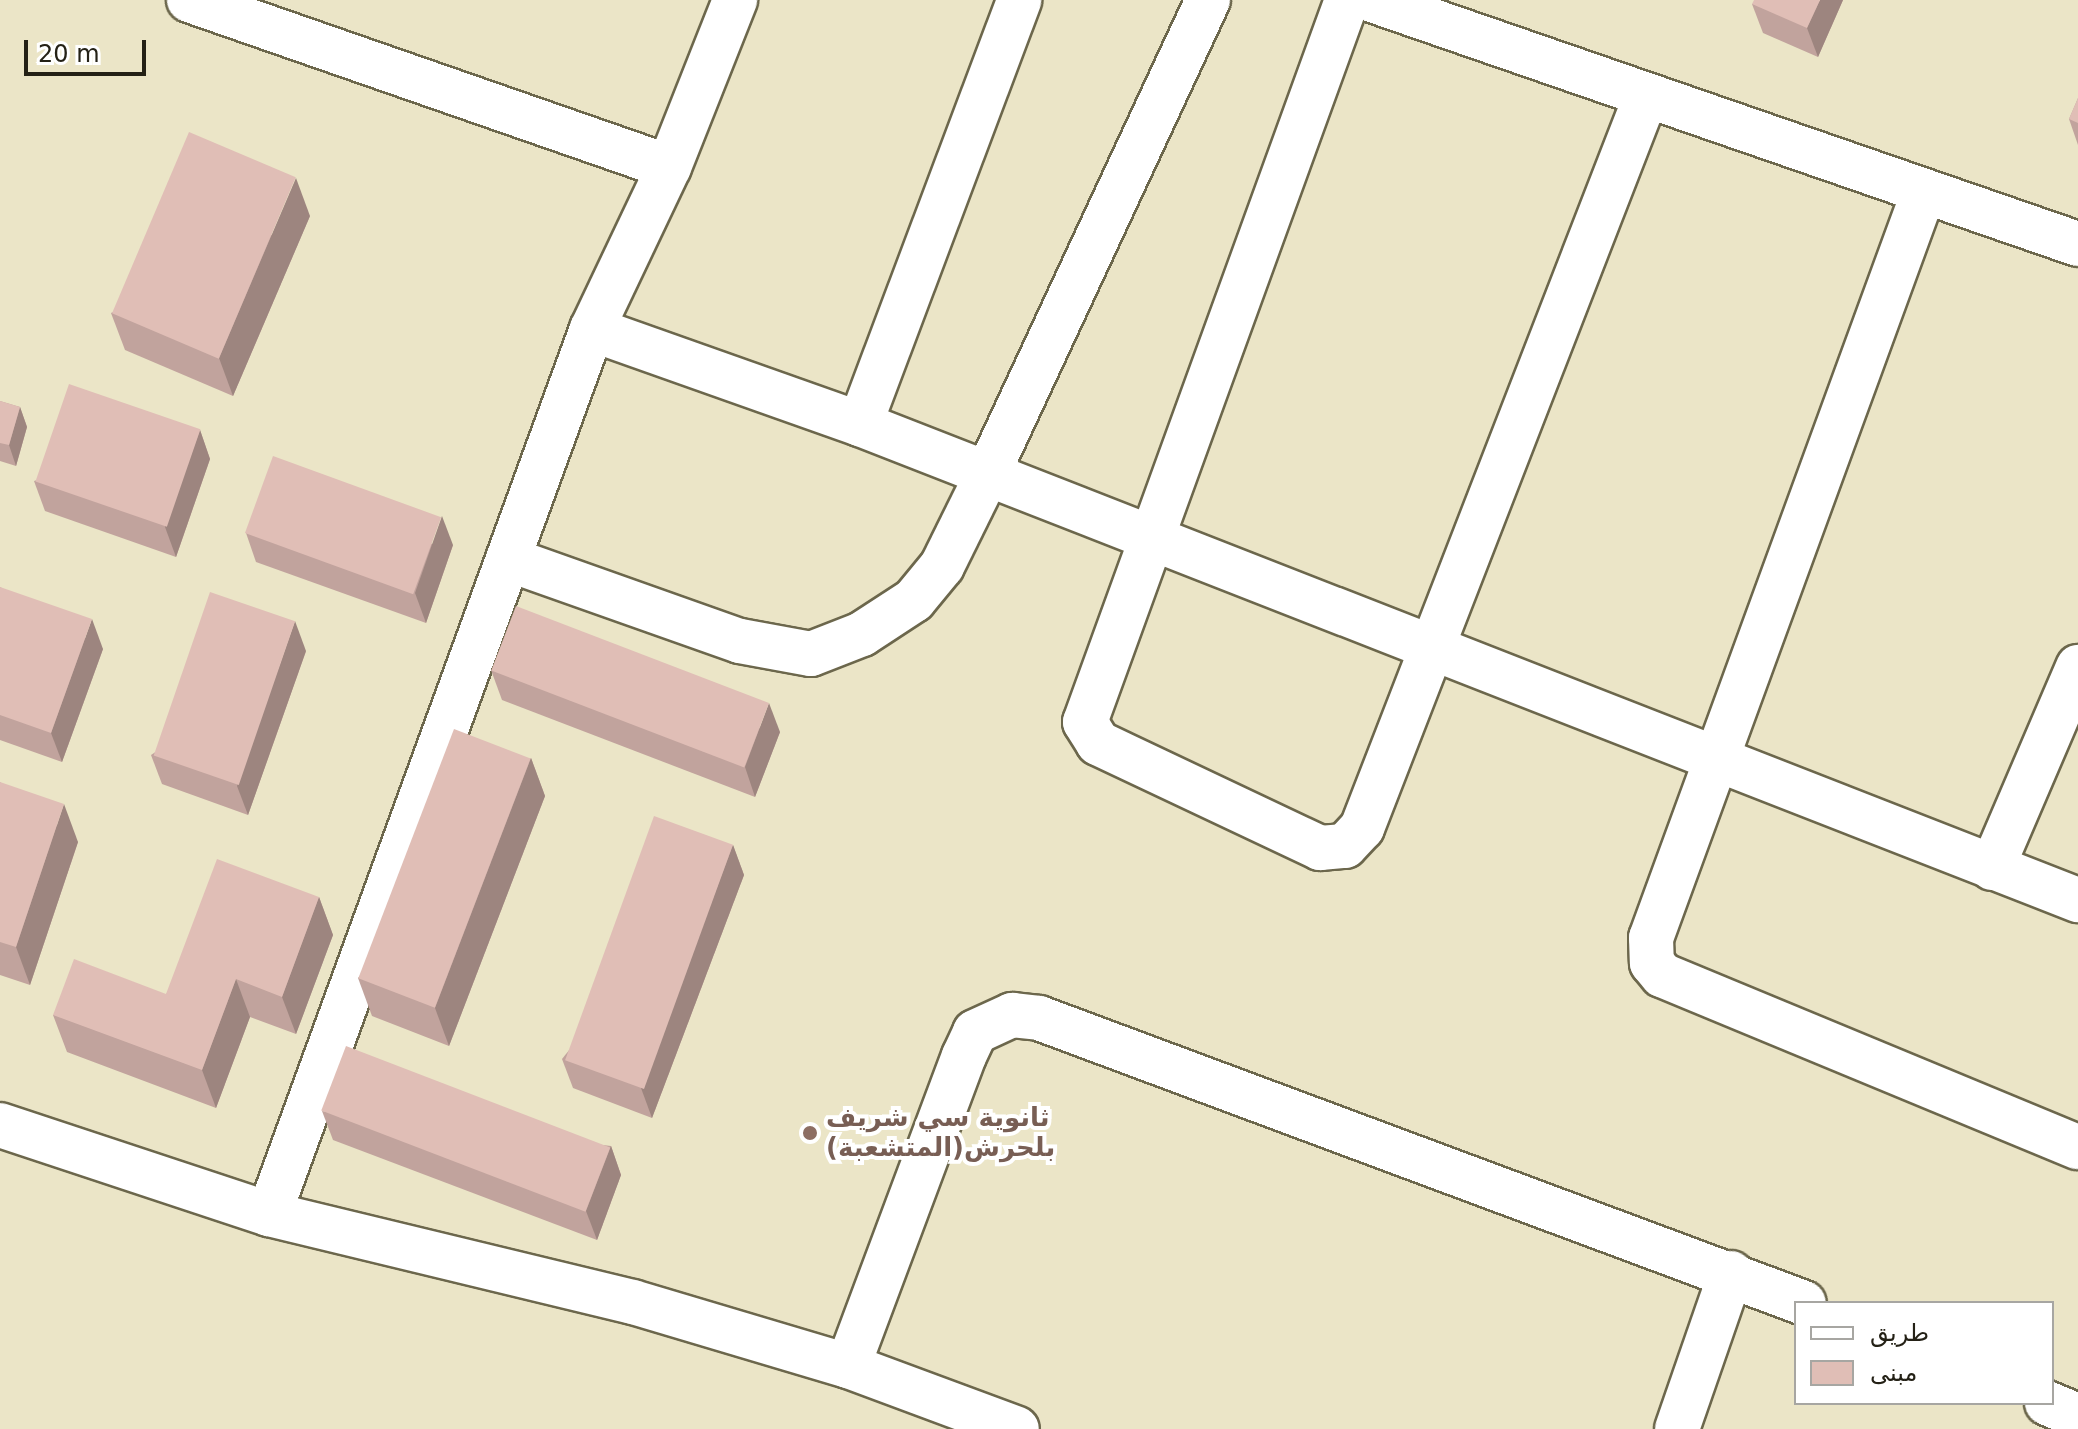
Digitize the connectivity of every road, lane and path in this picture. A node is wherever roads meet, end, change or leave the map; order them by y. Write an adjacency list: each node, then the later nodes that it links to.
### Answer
1 (189, 0): 8 (street)
2 (735, 0): 8 (street)
3 (1019, 0): 12 (street)
4 (1208, 0): 13 (street)
5 (1347, 0): 14 (street)
6 (1372, 0): 7 (street)
7 (1646, 96): 9 (street); 16 (street)
8 (669, 167): 11 (street)
9 (1923, 194): 10 (street); 18 (street)
10 (2078, 244)
11 (592, 329): 12 (street); 15 (street)
12 (860, 424): 13 (street)
13 (987, 475): 14 (street); 15 (street)
14 (1149, 538): 16 (street); 16 (street)
15 (508, 559): 23 (street)
16 (1438, 649): 18 (street)
17 (2078, 667): 19 (street)
18 (1717, 762): 19 (street); 22 (street)
19 (1992, 868): 20 (street)
20 (2078, 900)
21 (0, 1125): 23 (street)
22 (2078, 1147)
23 (269, 1214): 26 (street)
24 (1731, 1273): 25 (street); 26 (street); 30 (street)
25 (1799, 1301)
26 (848, 1366): 29 (street)
27 (2052, 1405): 28 (street)
28 (2078, 1416)
29 (1017, 1429)
30 (1677, 1429)

